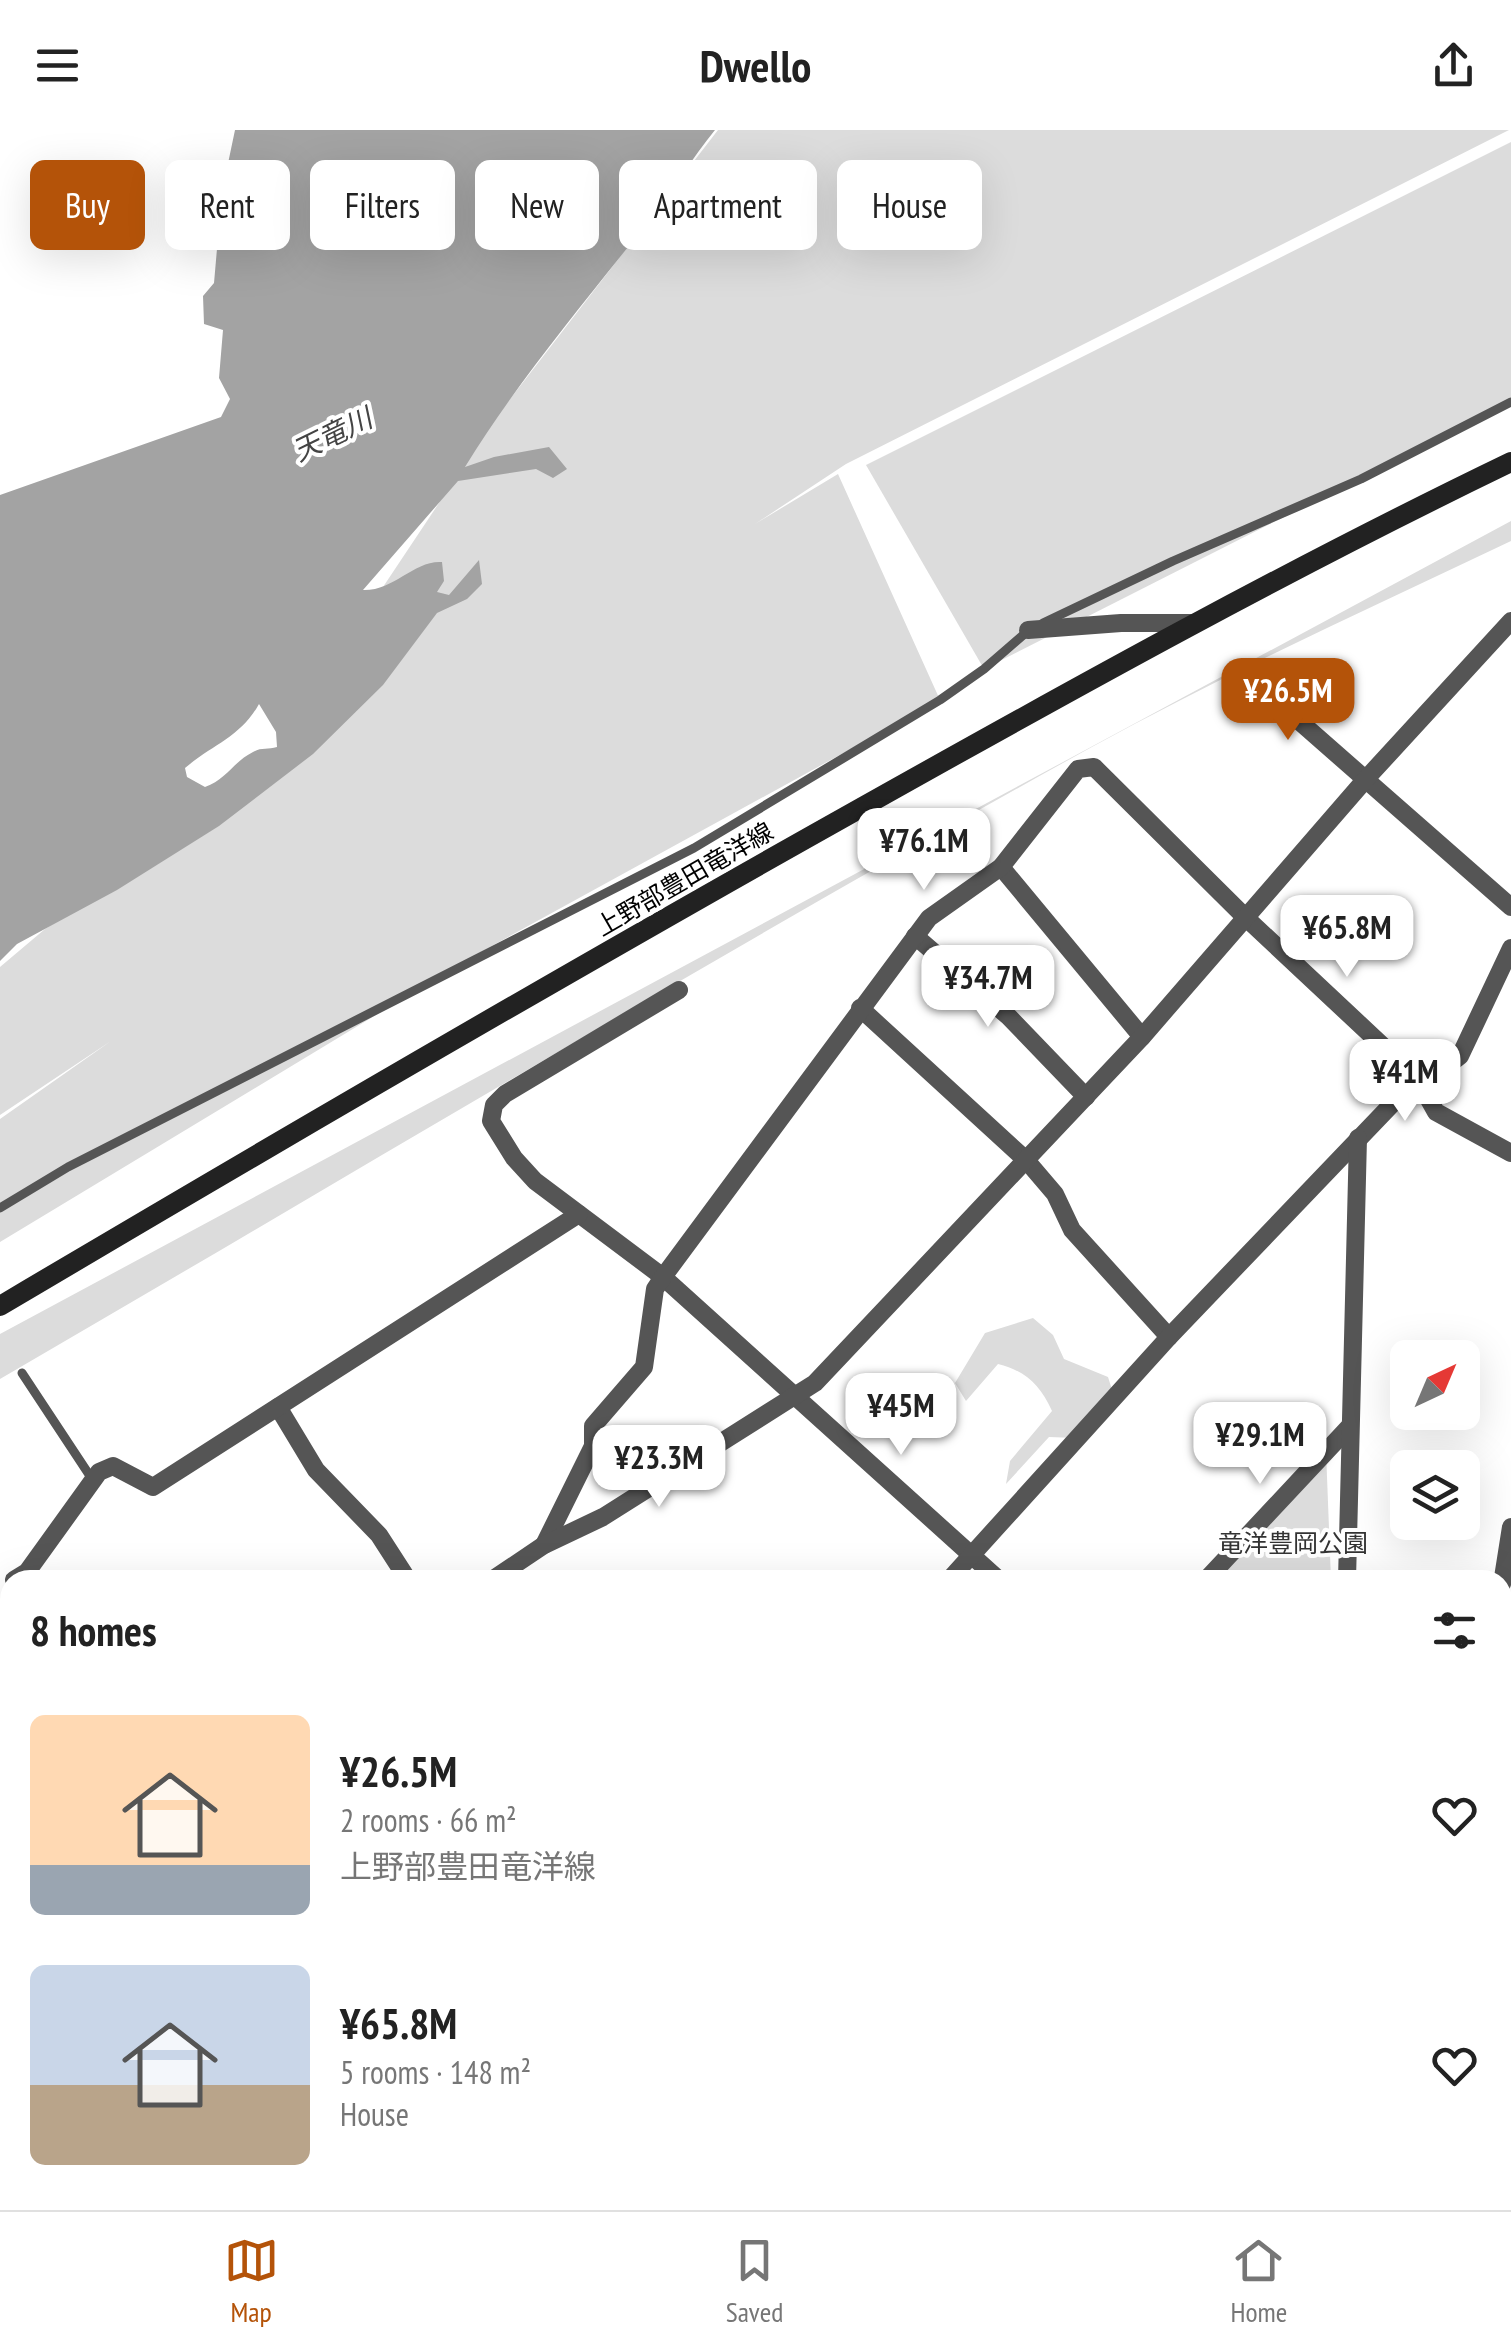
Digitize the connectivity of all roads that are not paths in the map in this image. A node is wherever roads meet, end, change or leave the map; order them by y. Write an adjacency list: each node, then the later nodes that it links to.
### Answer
1 (1511, 402): 5 (lane)
2 (1511, 462): 4 (main road, 上野部豊田竜洋線)
3 (1511, 621): 7 (street)
4 (1196, 623): 5 (street); 24 (main road, 上野部豊田竜洋線)
5 (1028, 630): 21 (lane)
6 (1242, 670): 7 (street)
7 (1365, 780): 9 (street); 10 (street)
8 (1001, 867): 10 (street); 11 (street); 15 (street)
9 (1511, 908)
10 (1245, 917): 15 (street); 16 (street)
11 (915, 936): 14 (street); 17 (street)
12 (1511, 948): 16 (street)
13 (680, 990): 22 (street)
14 (860, 1008): 20 (street); 23 (street)
15 (1142, 1038): 17 (street)
16 (1417, 1078): 18 (street); 19 (street)
17 (1086, 1096): 20 (street)
18 (1358, 1138): 25 (street); 29 (street)
19 (1511, 1153)
20 (1026, 1160): 25 (street); 27 (street)
21 (0, 1208)
22 (579, 1214): 23 (street); 28 (street)
23 (662, 1277): 27 (street); 32 (street)
24 (0, 1306)
25 (1168, 1337): 33 (street)
26 (22, 1373): 30 (lane)
27 (798, 1396): 32 (street); 33 (street)
28 (278, 1408): 30 (street); 35 (street)
29 (1350, 1426): 39 (street); 40 (street)
30 (93, 1480): 34 (street)
31 (1511, 1527): 41 (street)
32 (544, 1546): 36 (street)
33 (972, 1556): 37 (street); 38 (street)
34 (28, 1570)
35 (402, 1570)
36 (510, 1570)
37 (959, 1570)
38 (988, 1570)
39 (1215, 1570)
40 (1348, 1570)
41 (1504, 1570)

